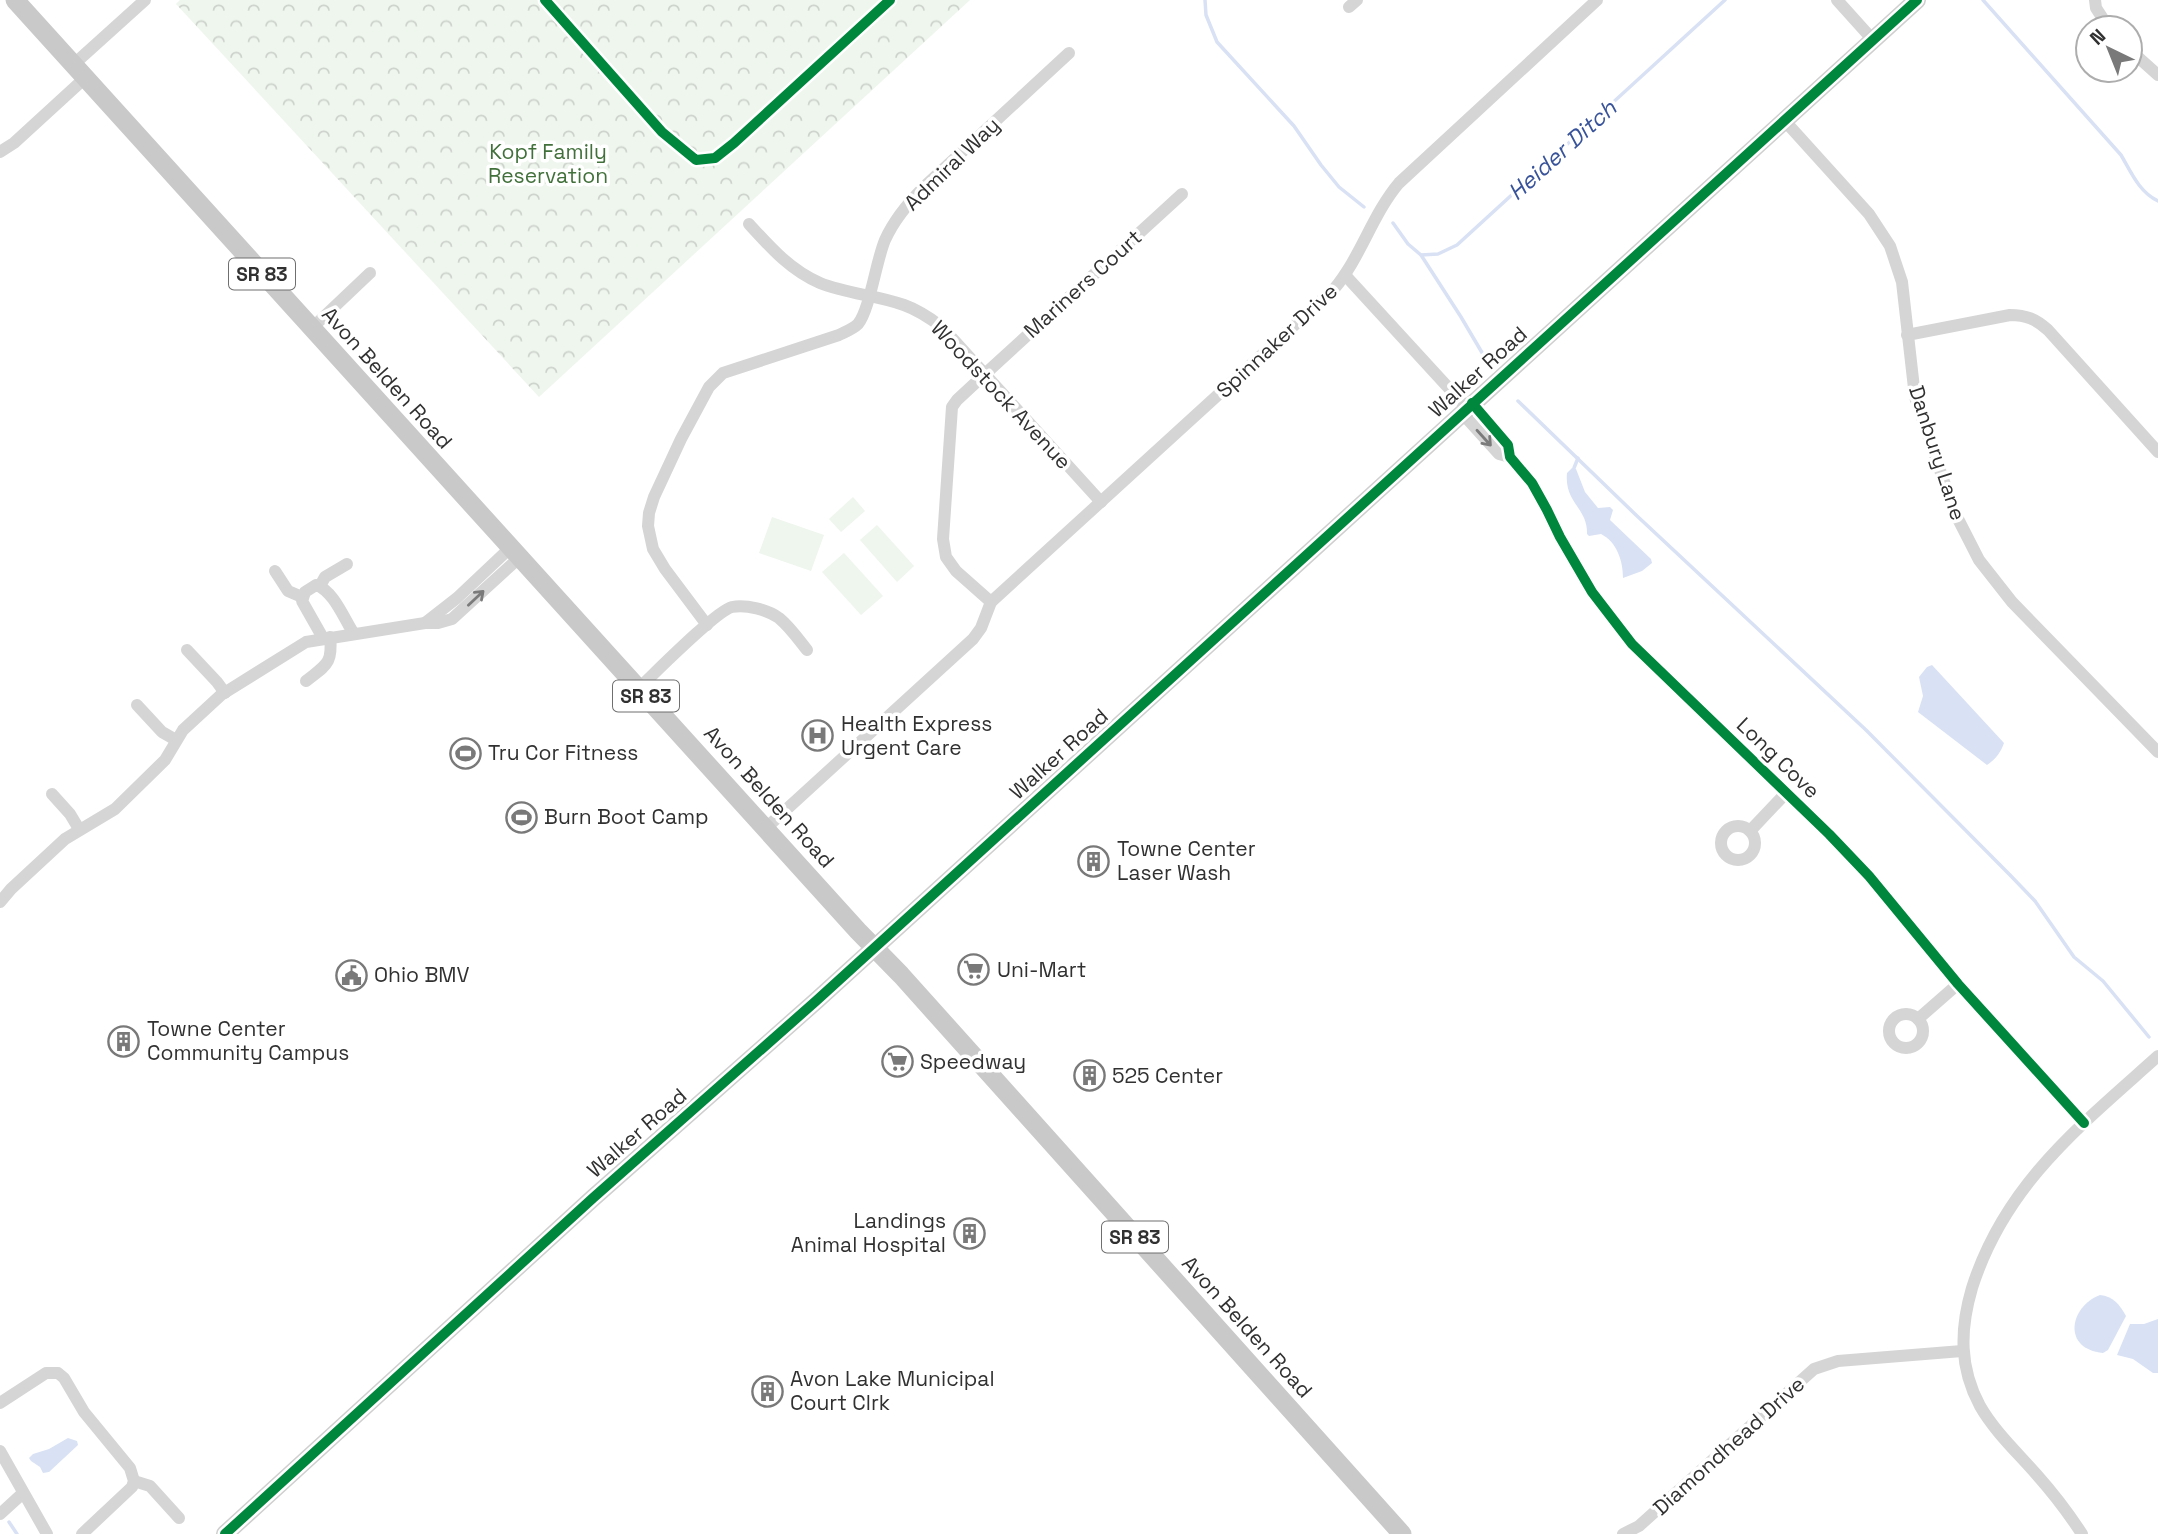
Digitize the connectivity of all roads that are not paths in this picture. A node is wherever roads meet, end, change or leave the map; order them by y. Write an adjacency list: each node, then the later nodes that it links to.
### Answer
1 (15, 0): 9 (main road, Avon Belden Road / SR 83)
2 (145, 0): 9 (street)
3 (1597, 0): 16 (street, Spinnaker Drive)
4 (1837, 0): 6 (street)
5 (1916, 0): 6 (street, Walker Road)
6 (1873, 40): 11 (street, Walker Road)
7 (1069, 53): 17 (street, Admiral Way)
8 (2144, 62): 10 (street)
9 (79, 72): 12 (street); 18 (main road, Avon Belden Road / SR 83)
10 (2158, 75)
11 (1784, 120): 19 (street, Danbury Lane); 21 (street, Walker Road)
12 (0, 152)
13 (1182, 194): 20 (street, Mariners Court)
14 (748, 224): 17 (street, Woodstock Avenue)
15 (370, 273): 18 (street)
16 (1345, 275): 21 (street, Long Cove); 23 (street, Spinnaker Drive)
17 (869, 296): 20 (street, Woodstock Avenue); 30 (street, Admiral Way)
18 (311, 329): 24 (main road, Avon Belden Road / SR 83)
19 (1907, 335): 22 (street); 40 (street, Danbury Lane)
20 (985, 373): 23 (street, Woodstock Avenue); 29 (street, Mariners Court)
21 (1467, 408): 41 (street, Long Cove); 47 (street, Walker Road)
22 (2158, 452)
23 (1101, 502): 29 (street, Spinnaker Drive)
24 (515, 552): 31 (street); 36 (main road, Avon Belden Road / SR 83)
25 (348, 564): 27 (street)
26 (275, 571): 28 (street)
27 (320, 586): 28 (street); 31 (street)
28 (302, 597): 32 (street)
29 (991, 602): 43 (street)
30 (707, 625): 34 (street); 36 (street)
31 (354, 634): 32 (street)
32 (327, 638): 35 (street); 37 (street)
33 (187, 650): 37 (street)
34 (807, 650)
35 (306, 681)
36 (639, 688): 43 (main road, Avon Belden Road / SR 83)
37 (225, 693): 39 (street)
38 (137, 705): 39 (street)
39 (176, 740): 44 (street)
40 (2158, 752)
41 (1786, 793): 45 (street); 48 (street, Long Cove)
42 (51, 794): 44 (street)
43 (766, 828): 47 (main road, Avon Belden Road / SR 83)
44 (79, 829): 46 (street)
45 (1750, 831)
46 (0, 902)
47 (875, 948): 61 (street, Walker Road); 62 (main road, Avon Belden Road / SR 83)
48 (1958, 984): 49 (street); 51 (street, Long Cove)
49 (1919, 1019)
50 (2158, 1056): 51 (street)
51 (2084, 1123): 52 (street)
52 (1962, 1351): 63 (street, Diamondhead Drive); 64 (street)
53 (0, 1403): 55 (street)
54 (0, 1451): 56 (street)
55 (134, 1481): 58 (street); 60 (street)
56 (22, 1494): 57 (street); 59 (street)
57 (0, 1514)
58 (178, 1518)
59 (47, 1534)
60 (82, 1534)
61 (225, 1534)
62 (1402, 1534)
63 (1623, 1534)
64 (2082, 1534)

